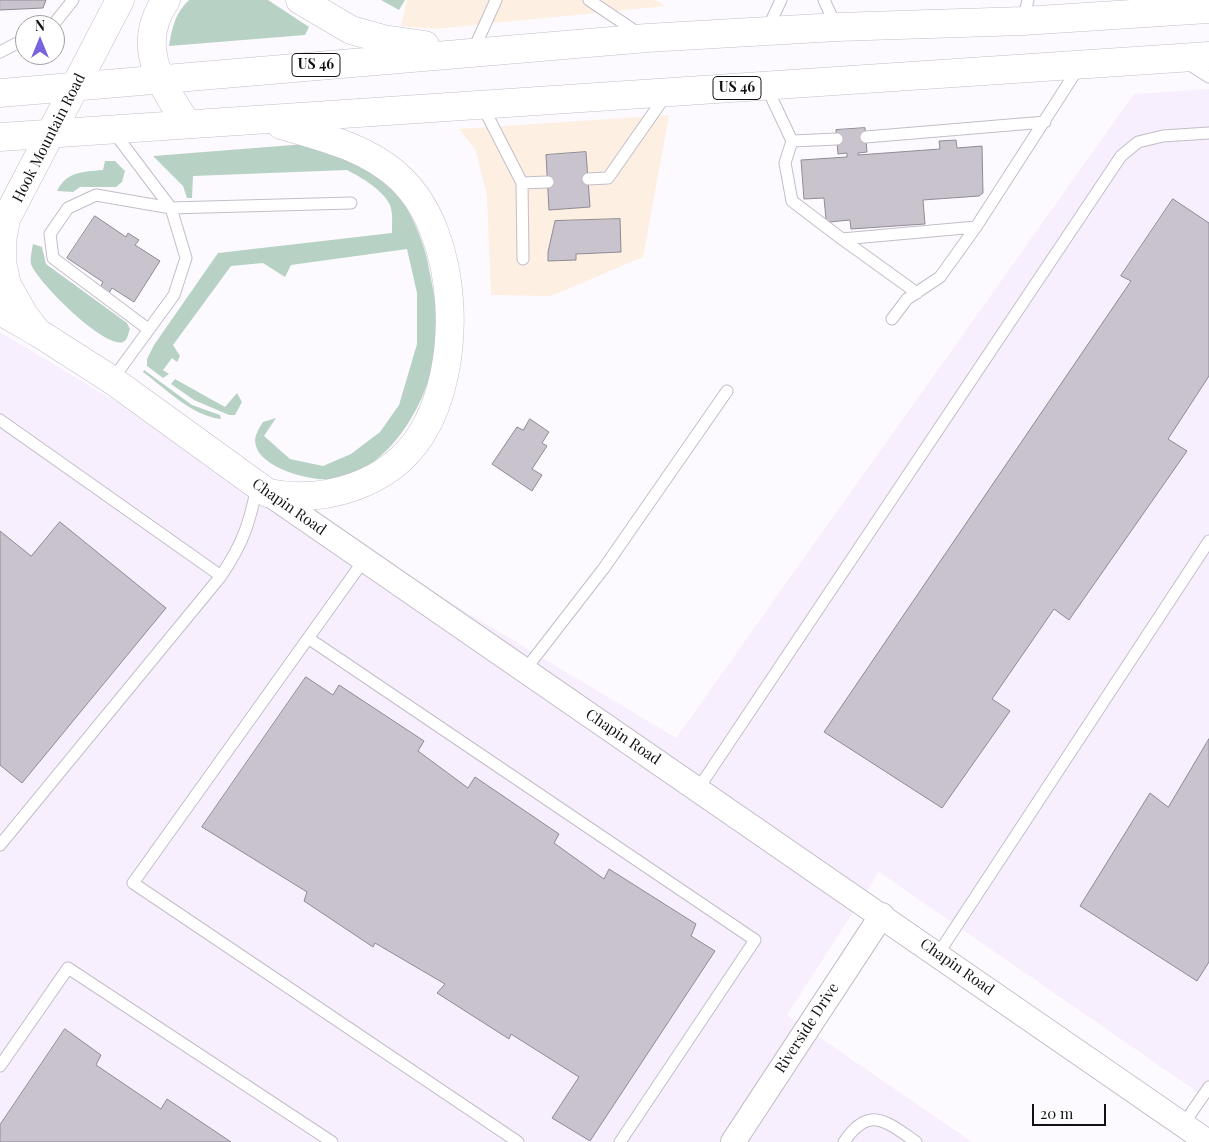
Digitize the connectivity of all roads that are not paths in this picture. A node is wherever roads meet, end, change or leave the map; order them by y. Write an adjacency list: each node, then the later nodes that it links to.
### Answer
1 (73, 0): 12 (lane)
2 (120, 0): 25 (main road, Hook Mountain Road)
3 (166, 0): 23 (main road)
4 (300, 0): 18 (main road)
5 (496, 0): 18 (lane)
6 (589, 0): 15 (lane)
7 (781, 0): 14 (lane)
8 (824, 0): 13 (lane)
9 (1164, 6): 10 (main road, US 46); 11 (main road, US 46)
10 (1209, 9)
11 (1026, 11): 13 (main road, US 46)
12 (62, 15)
13 (837, 27): 14 (main road, US 46)
14 (766, 31): 15 (main road, US 46)
15 (647, 38): 18 (main road, US 46)
16 (15, 44): 17 (lane)
17 (0, 52)
18 (473, 52): 23 (main road, US 46)
19 (1209, 56): 20 (main road, US 46)
20 (1179, 58): 21 (main road, US 46); 22 (lane)
21 (1081, 64): 24 (main road, US 46); 30 (lane)
22 (1209, 77)
23 (158, 79): 25 (main road, US 46); 31 (main road)
24 (766, 86): 27 (main road, US 46); 38 (lane)
25 (74, 88): 26 (main road, US 46); 34 (main road, Hook Mountain Road)
26 (0, 93)
27 (668, 94): 28 (main road, US 46); 39 (lane)
28 (482, 105): 29 (main road, US 46); 41 (lane)
29 (266, 120): 31 (main road, US 46); 55 (main road)
30 (1045, 122): 36 (lane); 44 (lane)
31 (187, 124): 32 (main road, US 46)
32 (112, 129): 34 (main road, US 46); 43 (lane)
33 (1209, 133): 61 (lane)
34 (50, 134): 35 (main road, US 46); 51 (main road, Hook Mountain Road)
35 (0, 137)
36 (866, 137)
37 (837, 139): 38 (lane)
38 (792, 141): 45 (lane)
39 (588, 179)
40 (548, 182): 41 (lane)
41 (522, 183): 46 (lane)
42 (351, 203): 43 (lane)
43 (171, 208): 50 (lane); 50 (lane)
44 (976, 227): 45 (lane); 47 (lane)
45 (842, 239): 47 (lane)
46 (523, 259)
47 (917, 293): 49 (lane)
48 (0, 311): 51 (main road, Chapin Road)
49 (892, 319)
50 (148, 329): 52 (lane)
51 (37, 332): 52 (main road, Chapin Road)
52 (112, 380): 55 (main road, Chapin Road)
53 (727, 391): 60 (lane)
54 (0, 420): 58 (lane)
55 (263, 489): 57 (street, Chapin Road); 58 (lane)
56 (1209, 541): 64 (lane)
57 (364, 560): 59 (lane); 60 (street, Chapin Road)
58 (220, 576): 62 (lane)
59 (308, 638): 69 (lane); 70 (lane)
60 (525, 670): 61 (street, Chapin Road)
61 (698, 788): 63 (street, Chapin Road)
62 (0, 845)
63 (882, 914): 64 (street, Chapin Road); 71 (street, Riverside Drive)
64 (938, 954): 67 (street, Chapin Road)
65 (0, 1066): 68 (lane)
66 (1209, 1087): 67 (lane)
67 (1184, 1125): 74 (street, Chapin Road)
68 (332, 1142)
69 (518, 1142)
70 (620, 1142)
71 (733, 1142)
72 (844, 1142): 73 (lane)
73 (916, 1142)
74 (1208, 1142)

